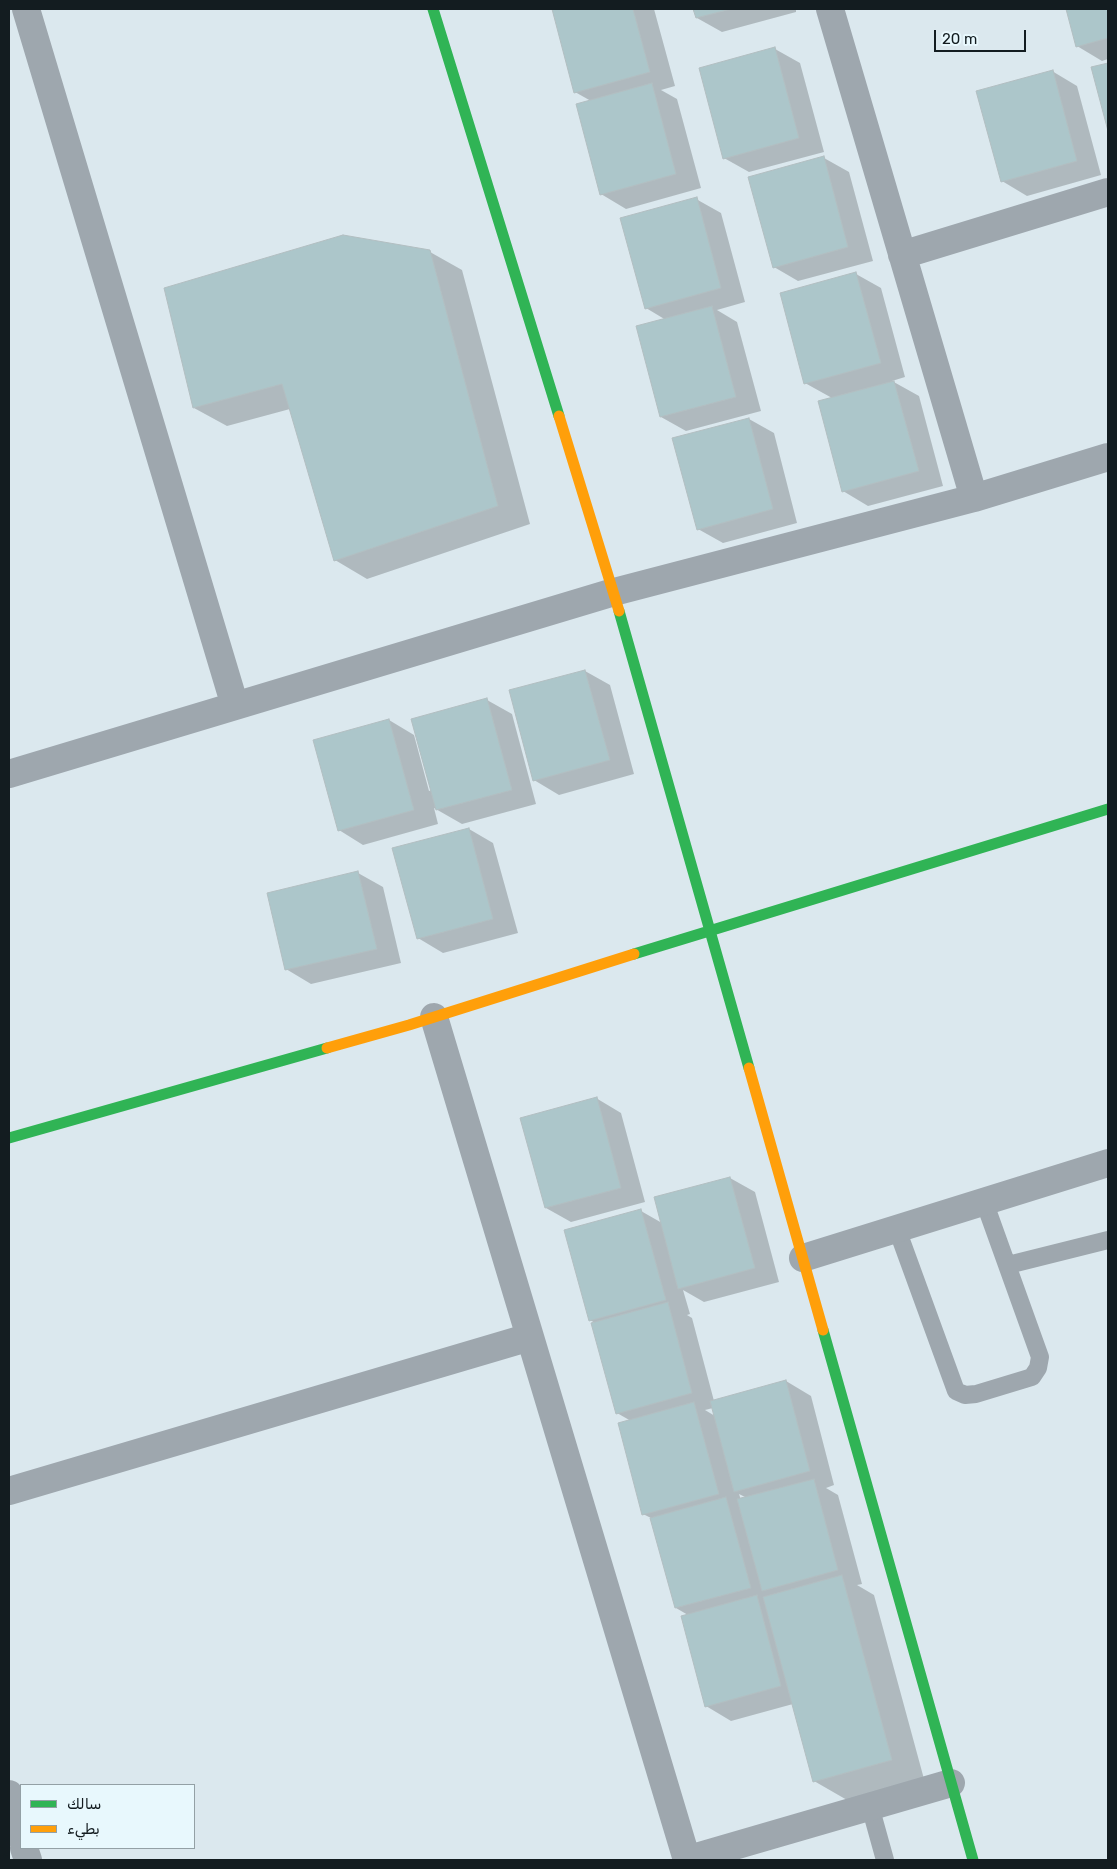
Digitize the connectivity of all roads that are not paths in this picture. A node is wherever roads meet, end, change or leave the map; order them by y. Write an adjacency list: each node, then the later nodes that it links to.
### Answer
1 (26, 9): 9 (street)
2 (433, 9): 8 (street)
3 (830, 9): 5 (street)
4 (1108, 192): 5 (street)
5 (902, 255): 7 (street)
6 (1108, 457): 7 (street)
7 (974, 498): 8 (street)
8 (614, 592): 9 (street); 12 (street)
9 (235, 706): 10 (street)
10 (9, 774)
11 (1108, 809): 12 (street)
12 (709, 930): 13 (street); 19 (street)
13 (434, 1017): 14 (street); 21 (street)
14 (9, 1138)
15 (1108, 1163): 16 (street)
16 (984, 1201): 17 (street); 20 (lane)
17 (897, 1229): 19 (street); 20 (lane)
18 (1108, 1240): 20 (lane)
19 (803, 1258): 23 (street)
20 (1008, 1265)
21 (530, 1337): 22 (street); 27 (street)
22 (9, 1491)
23 (951, 1783): 25 (street); 29 (street)
24 (9, 1794): 26 (street)
25 (870, 1806): 27 (street); 28 (lane)
26 (20, 1833)
27 (687, 1860)
28 (885, 1860)
29 (973, 1860)

